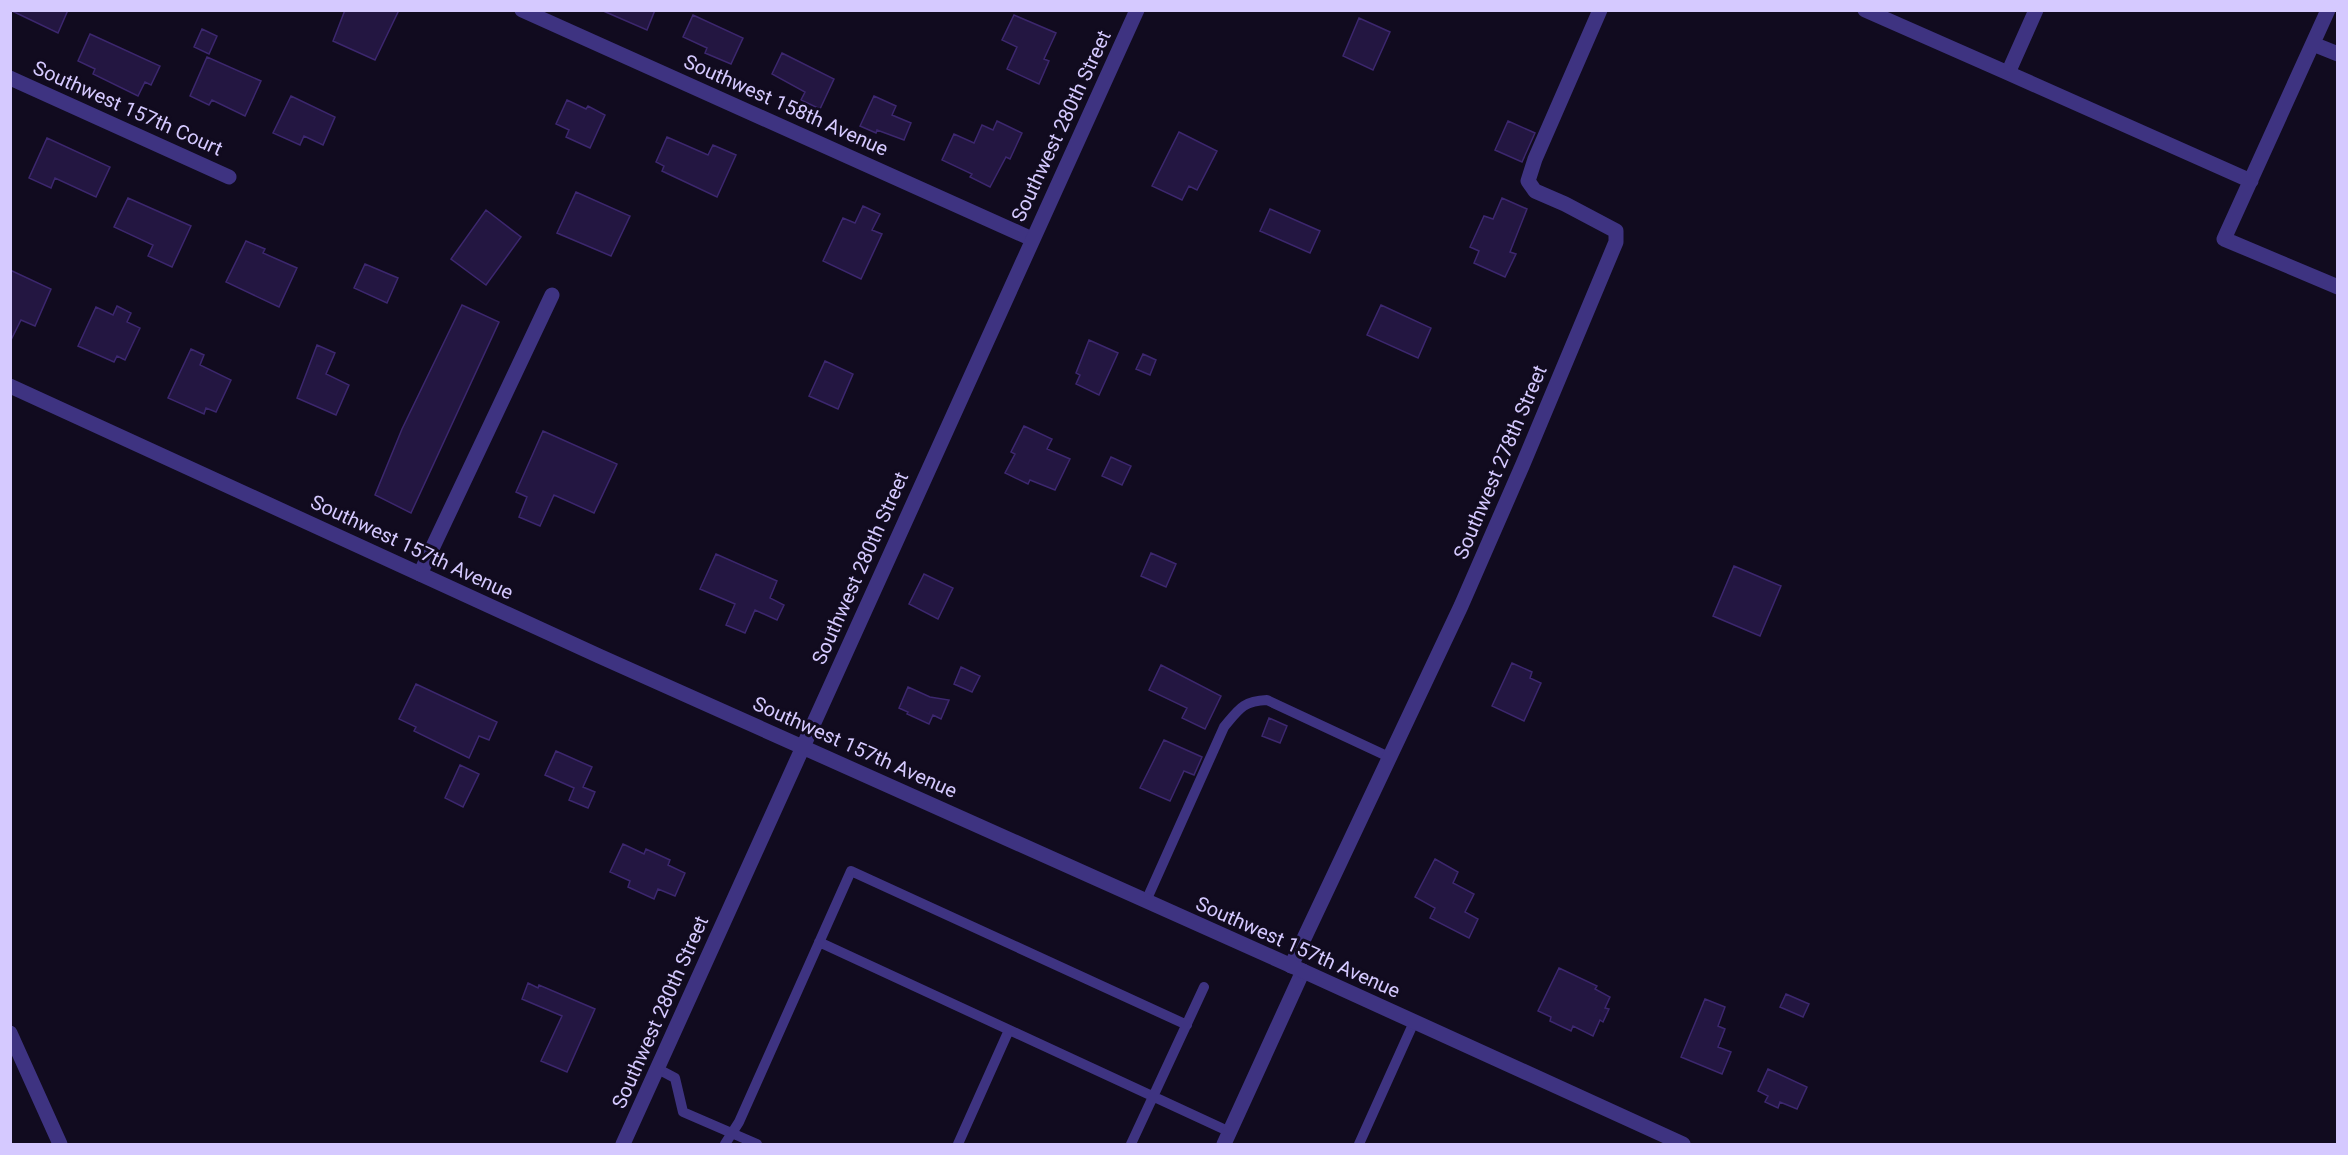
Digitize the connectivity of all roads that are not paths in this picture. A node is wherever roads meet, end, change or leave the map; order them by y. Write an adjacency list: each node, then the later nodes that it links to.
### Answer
1 (522, 10): 7 (street, Southwest 158th Avenue)
2 (1137, 10): 14 (street, Southwest 280th Street)
3 (1600, 10): 20 (street, Southwest 278th Street)
4 (1865, 10): 10 (street)
5 (2036, 10): 10 (street)
6 (2328, 10): 8 (street)
7 (541, 14): 14 (street, Southwest 158th Avenue)
8 (2313, 44): 9 (street); 13 (street)
9 (2337, 54)
10 (2008, 73): 13 (street)
11 (10, 78): 12 (street, Southwest 157th Court)
12 (229, 177)
13 (2251, 181): 15 (street)
14 (1032, 239): 19 (street, Southwest 280th Street)
15 (2337, 287)
16 (552, 295): 18 (street)
17 (10, 386): 18 (street, Southwest 157th Avenue)
18 (420, 574): 19 (street, Southwest 157th Avenue)
19 (803, 747): 21 (street, Southwest 157th Avenue); 29 (street, Southwest 280th Street)
20 (1389, 757): 21 (lane); 23 (street, Southwest 278th Street)
21 (1146, 901): 23 (street, Southwest 157th Avenue)
22 (819, 942): 26 (lane); 27 (lane); 31 (lane)
23 (1297, 969): 25 (street, Southwest 157th Avenue); 32 (street, Southwest 278th Street)
24 (1204, 987): 26 (lane)
25 (1414, 1022): 39 (lane); 40 (street, Southwest 157th Avenue)
26 (1186, 1024): 30 (lane)
27 (1009, 1030): 30 (lane); 37 (lane)
28 (10, 1032): 33 (street)
29 (658, 1069): 31 (lane); 34 (street, Southwest 280th Street)
30 (1153, 1096): 32 (lane); 38 (lane)
31 (732, 1134): 35 (lane); 36 (lane)
32 (1227, 1138)
33 (60, 1144)
34 (623, 1144)
35 (725, 1144)
36 (757, 1144)
37 (958, 1144)
38 (1131, 1144)
39 (1359, 1144)
40 (1683, 1144)

